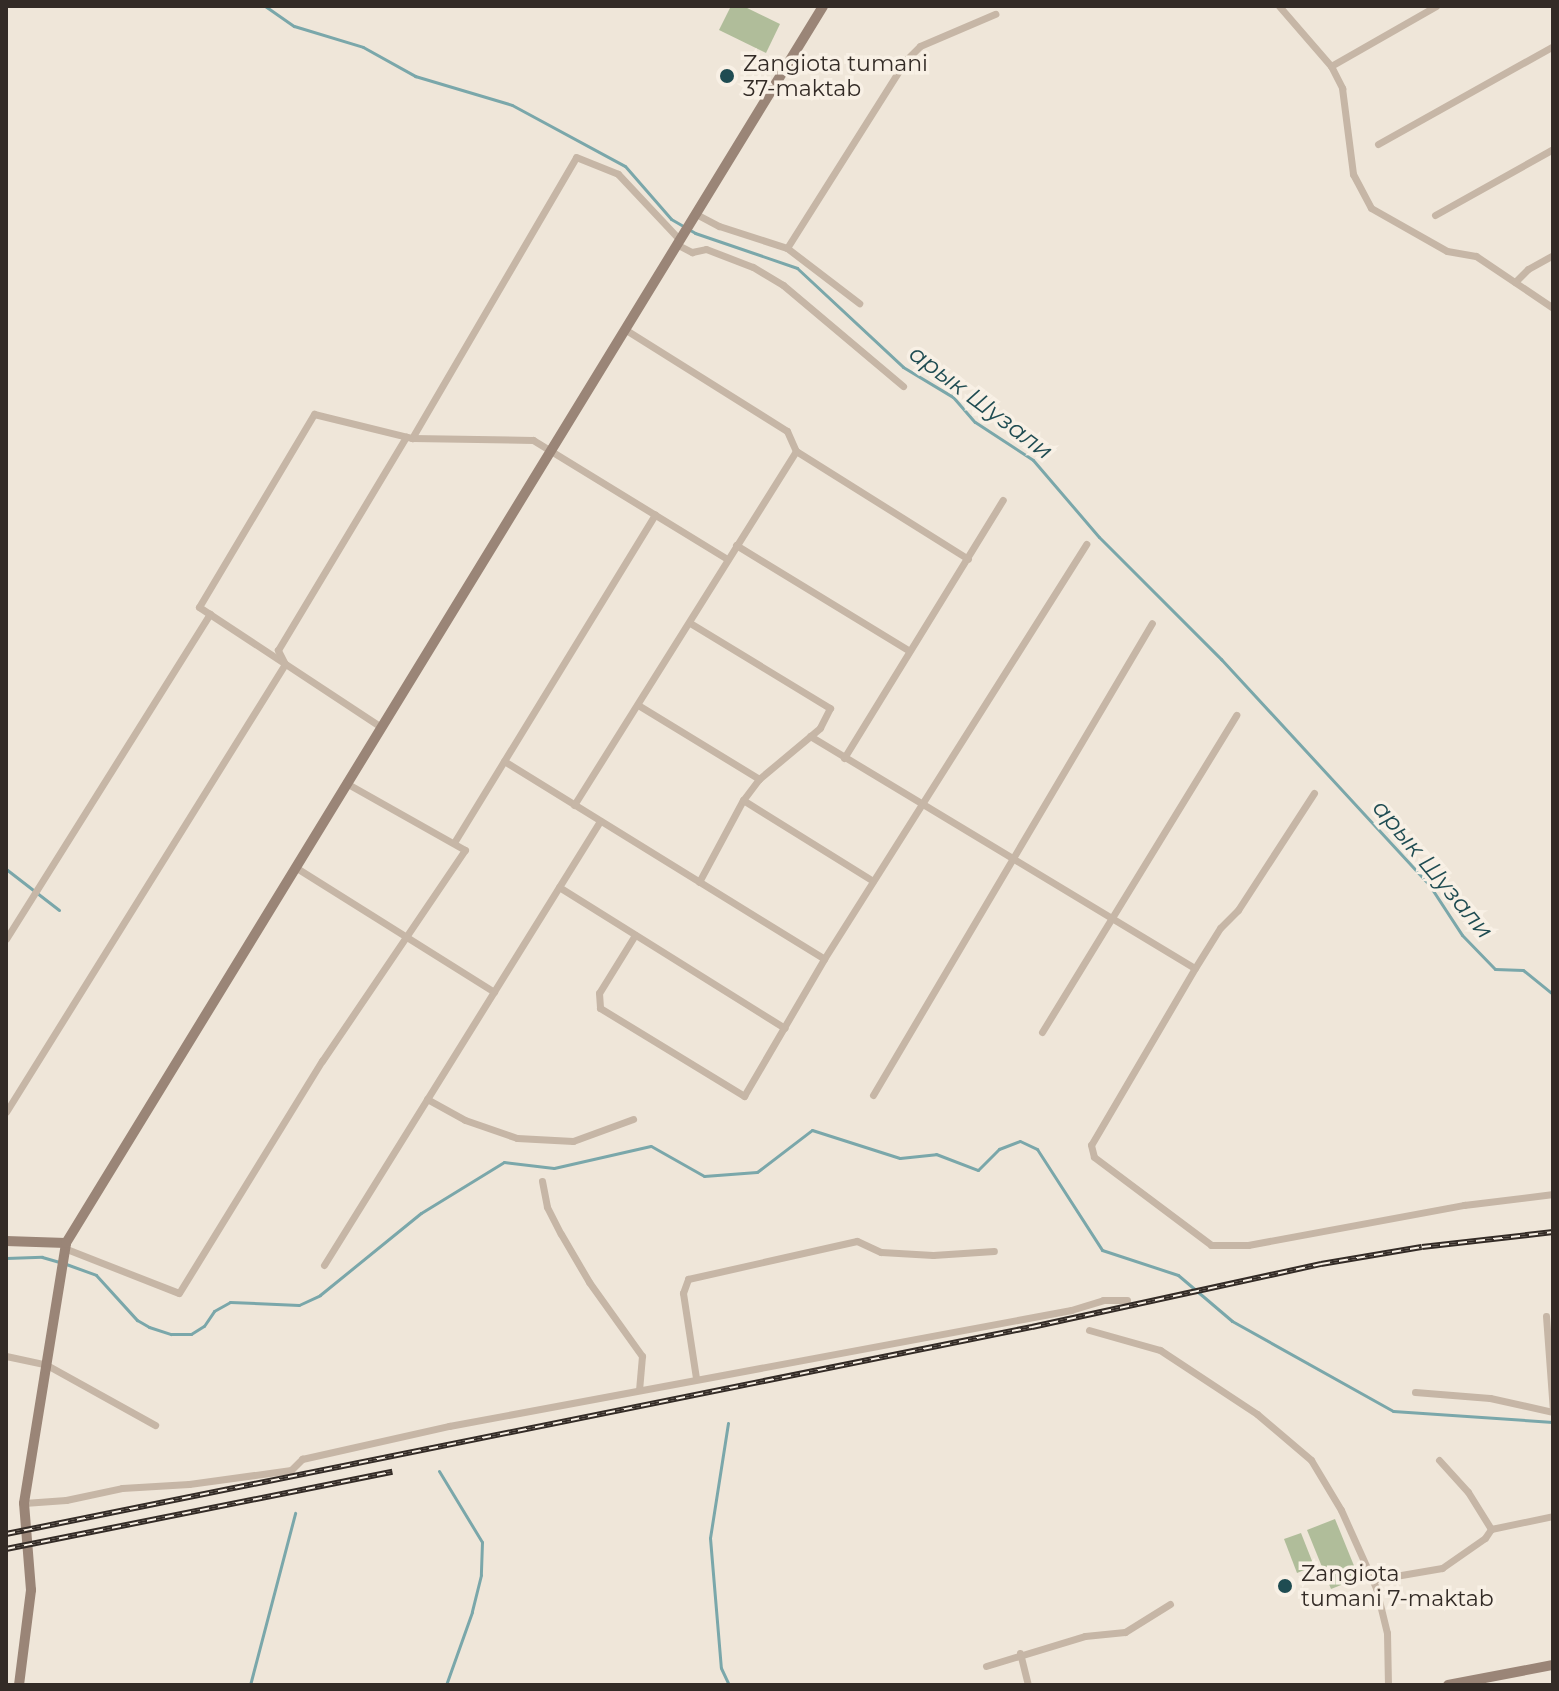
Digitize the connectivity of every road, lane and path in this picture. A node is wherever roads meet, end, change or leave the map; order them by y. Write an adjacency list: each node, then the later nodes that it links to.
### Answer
1 (823, 6): 10 (main road)
2 (1279, 6): 6 (street)
3 (1436, 6): 6 (street)
4 (995, 14): 12 (street)
5 (1553, 46): 7 (street)
6 (1331, 66): 14 (street)
7 (1378, 144)
8 (1553, 149): 9 (street)
9 (1435, 215)
10 (694, 218): 11 (main road); 12 (street)
11 (680, 240): 17 (main road); 18 (street); 19 (street)
12 (787, 248): 15 (street)
13 (1553, 255): 14 (street)
14 (1515, 282): 16 (street)
15 (859, 303)
16 (1553, 308)
17 (626, 330): 20 (main road); 21 (street)
18 (903, 386)
19 (409, 438): 20 (street); 28 (street); 32 (street)
20 (552, 449): 23 (street); 35 (main road)
21 (796, 451): 25 (street); 27 (street)
22 (1003, 500): 27 (street)
23 (655, 514): 26 (street); 38 (street)
24 (1086, 544): 43 (street)
25 (736, 545): 26 (street); 31 (street)
26 (727, 559): 29 (street)
27 (968, 559): 31 (street)
28 (210, 614): 32 (street); 55 (street)
29 (690, 623): 33 (street); 36 (street)
30 (1152, 623): 47 (street)
31 (908, 650): 37 (street)
32 (285, 664): 35 (street); 63 (street)
33 (638, 705): 39 (street); 44 (street)
34 (1236, 715): 52 (street)
35 (381, 727): 40 (main road)
36 (810, 736): 37 (street); 39 (street)
37 (844, 758): 43 (street)
38 (504, 761): 44 (street); 46 (street)
39 (759, 779): 42 (street)
40 (346, 783): 46 (street); 48 (main road)
41 (1314, 793): 57 (street)
42 (743, 800): 49 (street); 50 (street)
43 (922, 804): 47 (street); 49 (street)
44 (574, 805): 45 (street)
45 (600, 821): 50 (street); 51 (street)
46 (455, 841): 54 (street)
47 (1012, 859): 52 (street); 61 (street)
48 (295, 867): 54 (street); 68 (main road)
49 (873, 881): 56 (street)
50 (699, 882): 56 (street)
51 (559, 887): 53 (street); 58 (street)
52 (1112, 919): 57 (street); 60 (street)
53 (635, 935): 59 (street); 59 (street)
54 (408, 936): 58 (street); 68 (street)
55 (6, 939)
56 (824, 959): 59 (street)
57 (1195, 968): 66 (street)
58 (494, 992): 62 (street)
59 (785, 1028)
60 (1042, 1032)
61 (873, 1095)
62 (427, 1099): 64 (street); 70 (street)
63 (6, 1112)
64 (633, 1119)
65 (542, 1181): 77 (street)
66 (1553, 1194)
67 (6, 1241): 68 (main road)
68 (65, 1246): 75 (main road)
69 (994, 1251): 76 (street)
70 (324, 1265)
71 (1127, 1300): 76 (street)
72 (1546, 1316): 79 (street)
73 (1089, 1330): 85 (street)
74 (6, 1356): 75 (street)
75 (45, 1364): 80 (street); 82 (main road)
76 (696, 1378): 77 (street)
77 (639, 1388): 82 (street)
78 (1415, 1392): 79 (street)
79 (1553, 1412)
80 (155, 1425)
81 (1439, 1460): 84 (street)
82 (24, 1503): 90 (main road)
83 (1553, 1516): 84 (street)
84 (1491, 1529): 85 (street)
85 (1372, 1580): 92 (street)
86 (1170, 1604): 87 (street)
87 (1020, 1653): 89 (street); 91 (street)
88 (1553, 1665): 93 (main road)
89 (986, 1666)
90 (19, 1685)
91 (1028, 1685)
92 (1388, 1685)
93 (1448, 1685)

